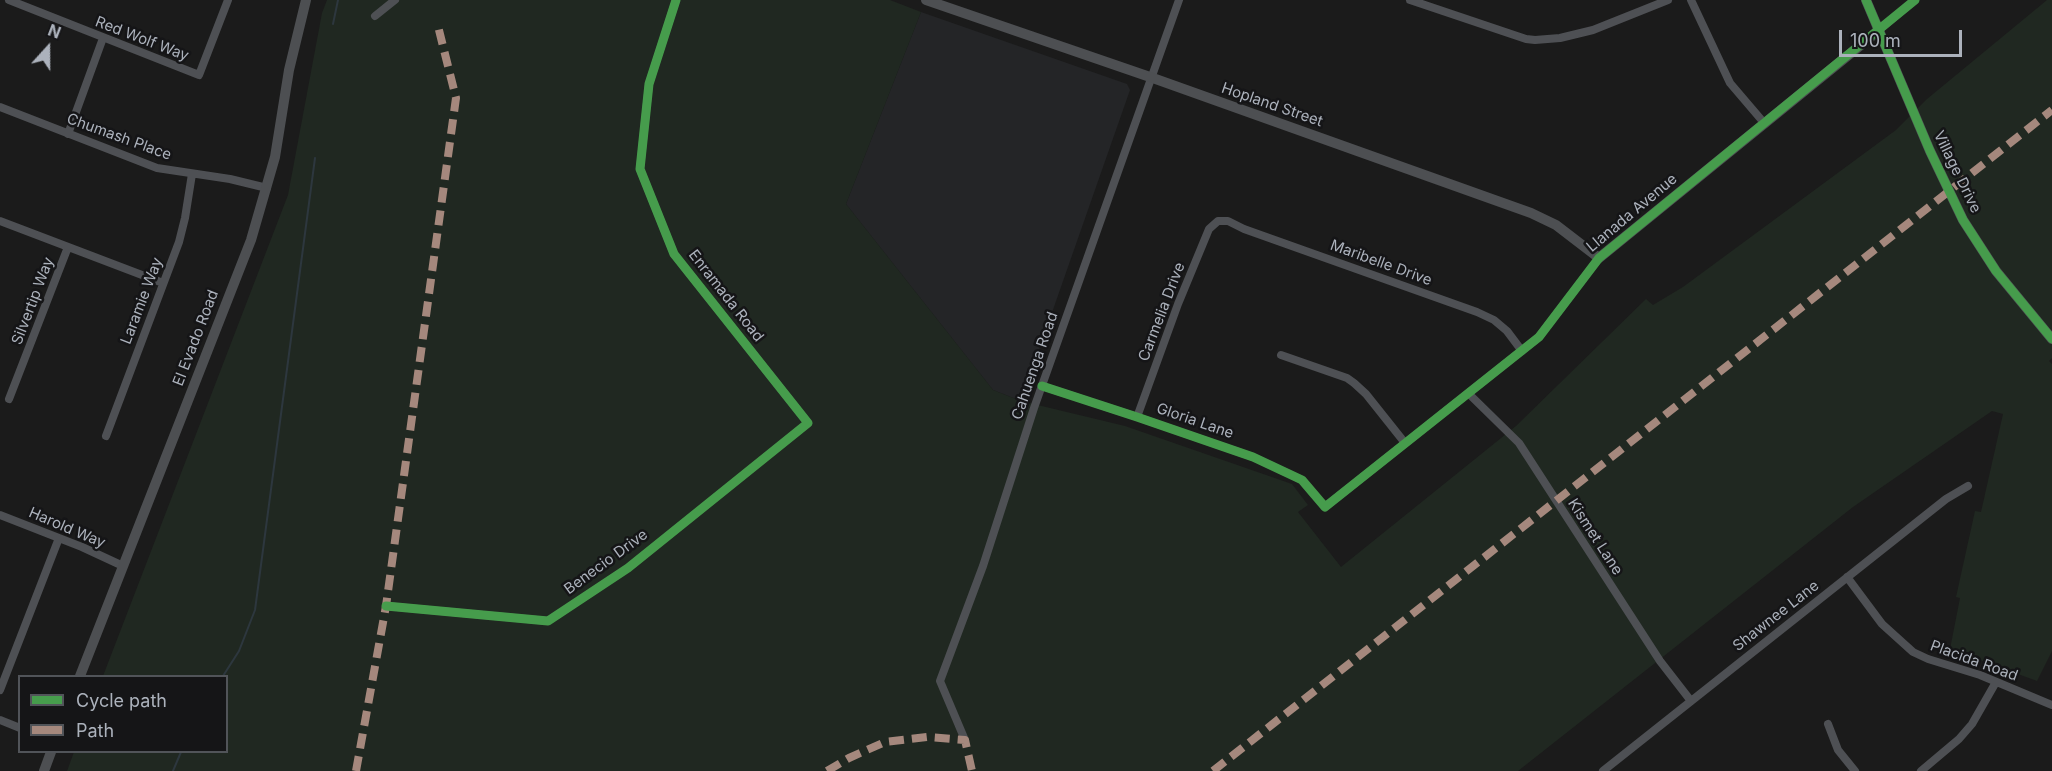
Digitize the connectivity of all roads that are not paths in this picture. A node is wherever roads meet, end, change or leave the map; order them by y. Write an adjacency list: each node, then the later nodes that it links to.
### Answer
1 (228, 0): 15 (street, Red Wolf Way)
2 (306, 0): 21 (street, El Evado Road)
3 (395, 0): 13 (street)
4 (676, 0): 34 (street, Enramada Road)
5 (926, 0): 16 (street, Hopland Street)
6 (1179, 0): 16 (street, Cahuenga Road)
7 (1410, 0): 8 (street)
8 (1668, 0)
9 (1691, 0): 18 (street)
10 (1866, 0): 14 (street, Village Drive)
11 (1916, 0): 14 (street, Llanada Avenue)
12 (8, 1): 15 (street, Red Wolf Way)
13 (375, 16)
14 (1878, 31): 18 (street, Llanada Avenue); 27 (street, Village Drive)
15 (103, 38): 19 (street)
16 (1150, 77): 25 (street, Hopland Street); 30 (street, Cahuenga Road)
17 (0, 107): 19 (street, Chumash Place)
18 (1765, 124): 25 (street, Llanada Avenue)
19 (68, 134): 20 (street, Chumash Place)
20 (192, 174): 21 (street, Chumash Place); 26 (street, Laramie Way)
21 (267, 188): 41 (street, El Evado Road)
22 (0, 221): 24 (street)
23 (1218, 221): 28 (street, Maribelle Drive); 33 (street, Carmelia Drive)
24 (68, 247): 26 (street); 32 (street, Silvertip Way)
25 (1599, 258): 28 (street, Llanada Avenue)
26 (163, 283): 35 (street, Laramie Way)
27 (2052, 339)
28 (1522, 351): 31 (street, Llanada Avenue)
29 (1281, 355): 36 (street)
30 (1042, 386): 33 (street, Gloria Lane); 52 (street, Cahuenga Road)
31 (1469, 394): 36 (street, Llanada Avenue); 47 (street, Kismet Lane)
32 (9, 399)
33 (1137, 417): 38 (street, Gloria Lane)
34 (808, 423): 43 (street, Benecio Drive)
35 (106, 436)
36 (1405, 443): 38 (street, Llanada Avenue)
37 (1968, 486): 42 (street, Shawnee Lane)
38 (1325, 507)
39 (0, 515): 40 (street, Harold Way)
40 (59, 538): 41 (street, Harold Way); 46 (street)
41 (123, 566): 44 (street, El Evado Road)
42 (1847, 577): 45 (street, Placida Road); 47 (street, Shawnee Lane)
43 (386, 606)
44 (80, 675)
45 (1996, 682): 48 (street, Placida Road); 57 (street)
46 (0, 690)
47 (1691, 701): 55 (street, Shawnee Lane)
48 (2052, 705)
49 (0, 720): 51 (street)
50 (1827, 724): 56 (street)
51 (18, 727)
52 (965, 740)
53 (51, 753): 54 (street)
54 (44, 771)
55 (1603, 771)
56 (1855, 771)
57 (1921, 771)

